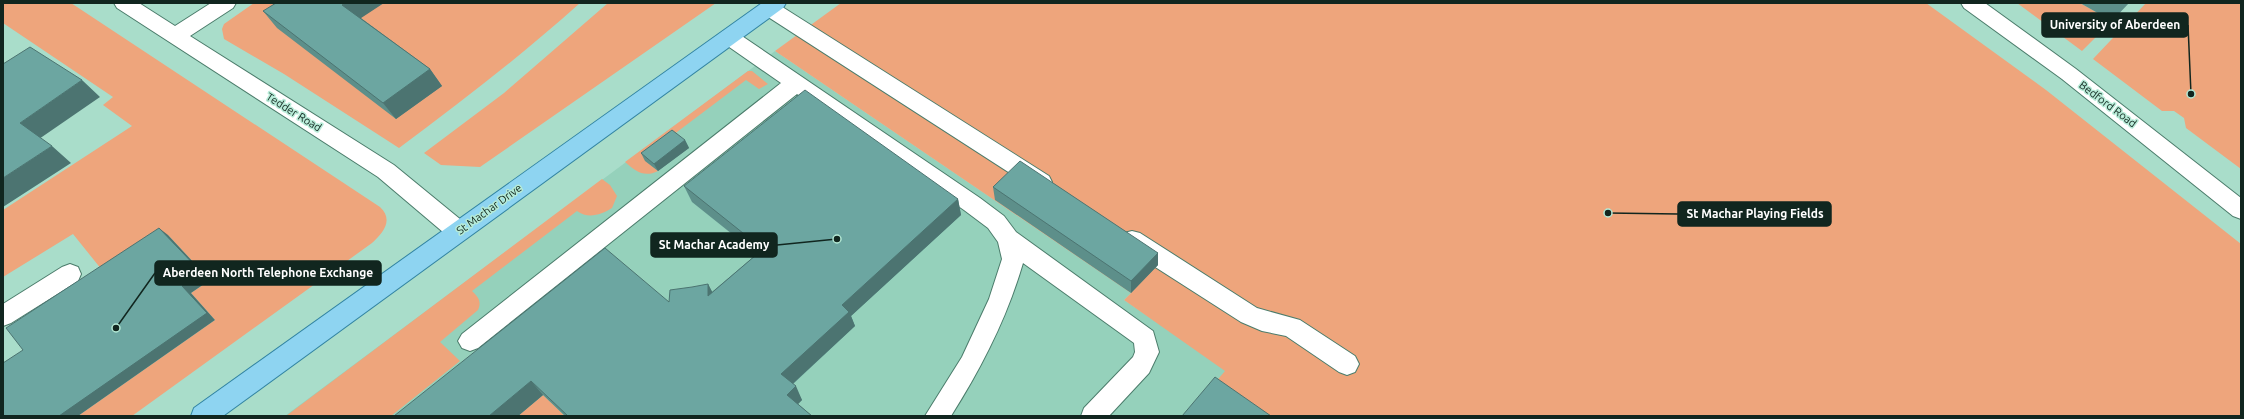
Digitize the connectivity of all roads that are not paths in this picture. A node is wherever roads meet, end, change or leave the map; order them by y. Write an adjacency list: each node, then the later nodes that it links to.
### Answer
1 (124, 3): 5 (street, Tedder Road)
2 (226, 3): 5 (street)
3 (1972, 3): 9 (street, Bedford Road)
4 (772, 6): 6 (main road, St Machar Drive); 8 (street)
5 (175, 36): 11 (street, Tedder Road)
6 (729, 37): 7 (street); 11 (main road, St Machar Drive)
7 (795, 84): 12 (street); 15 (street)
8 (1058, 193)
9 (2241, 210)
10 (1117, 230): 16 (street)
11 (458, 231): 17 (main road, St Machar Drive)
12 (1008, 239): 18 (street); 19 (street)
13 (70, 274): 14 (street)
14 (3, 316)
15 (470, 341)
16 (1347, 364)
17 (203, 416)
18 (937, 416)
19 (1093, 416)

